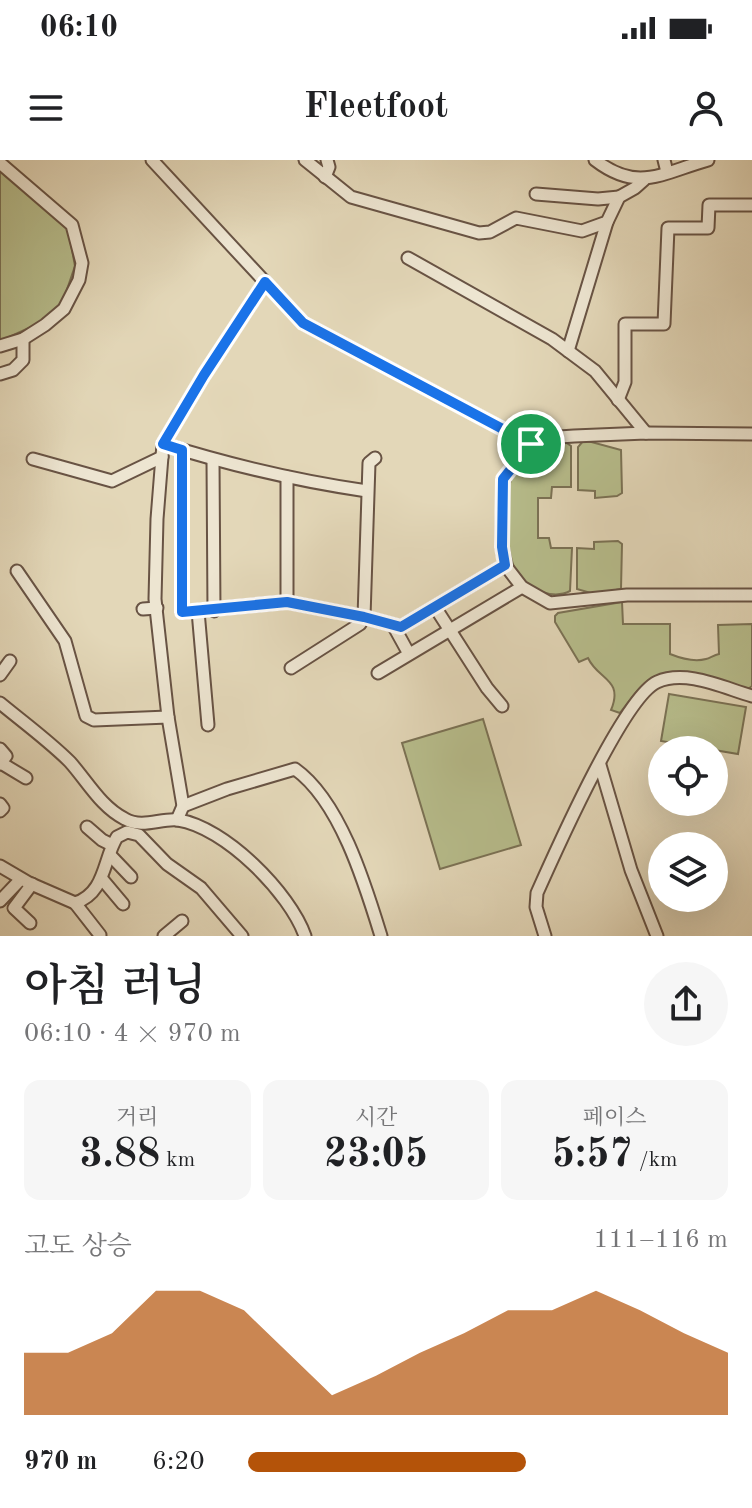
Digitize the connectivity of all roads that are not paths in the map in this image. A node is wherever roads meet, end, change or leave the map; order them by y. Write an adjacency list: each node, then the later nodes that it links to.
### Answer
1 (152, 160): 14 (street)
2 (305, 160): 6 (street)
3 (595, 160): 8 (street)
4 (708, 160): 7 (street)
5 (0, 163): 15 (street)
6 (330, 166): 12 (street)
7 (665, 166): 8 (street)
8 (644, 180): 10 (street)
9 (536, 194): 10 (street)
10 (619, 197): 12 (street)
11 (752, 205): 19 (street)
12 (607, 222): 17 (street)
13 (408, 258): 17 (street)
14 (265, 282): 22 (street); 23 (street)
15 (23, 339): 16 (street); 18 (street)
16 (0, 346)
17 (568, 351): 19 (street)
18 (0, 374)
19 (618, 400): 20 (street)
20 (646, 433): 21 (street); 23 (street)
21 (752, 434)
22 (163, 444): 24 (street); 25 (street)
23 (531, 444): 31 (street)
24 (182, 450): 28 (street); 39 (street)
25 (162, 457): 27 (street); 37 (street)
26 (375, 458): 30 (street)
27 (33, 459)
28 (213, 460): 29 (street); 40 (street)
29 (287, 477): 30 (street); 35 (street)
30 (367, 491): 41 (street)
31 (505, 565): 33 (street); 36 (street)
32 (17, 571): 52 (street)
33 (522, 587): 34 (street); 43 (street)
34 (752, 595)
35 (287, 602): 40 (street); 41 (street)
36 (435, 607): 42 (street); 43 (street)
37 (157, 608): 38 (street); 52 (street)
38 (143, 609)
39 (198, 611): 40 (street); 53 (street)
40 (214, 611)
41 (364, 617): 42 (street); 46 (street)
42 (393, 625): 44 (street)
43 (449, 629): 44 (street); 51 (street)
44 (409, 654): 47 (street)
45 (10, 661): 48 (street)
46 (291, 668)
47 (378, 673)
48 (0, 675)
49 (752, 696): 56 (street)
50 (0, 703): 57 (street)
51 (502, 706)
52 (168, 717): 61 (street)
53 (208, 725)
54 (0, 749): 55 (street)
55 (0, 763): 59 (street)
56 (600, 765): 80 (street); 81 (street)
57 (78, 772): 58 (street); 63 (street)
58 (63, 777)
59 (26, 778)
60 (0, 804): 62 (street)
61 (183, 806): 63 (street); 79 (street)
62 (0, 811)
63 (177, 820): 78 (street)
64 (87, 827): 65 (street)
65 (111, 850): 67 (street); 68 (street); 77 (street)
66 (0, 866): 69 (street)
67 (131, 877)
68 (102, 879): 71 (street); 72 (street)
69 (27, 882): 70 (street); 71 (street); 74 (street)
70 (0, 901)
71 (75, 903): 75 (street)
72 (123, 904)
73 (182, 921): 76 (street)
74 (30, 923)
75 (100, 935)
76 (164, 936)
77 (242, 936)
78 (305, 936)
79 (381, 936)
80 (545, 936)
81 (657, 936)

